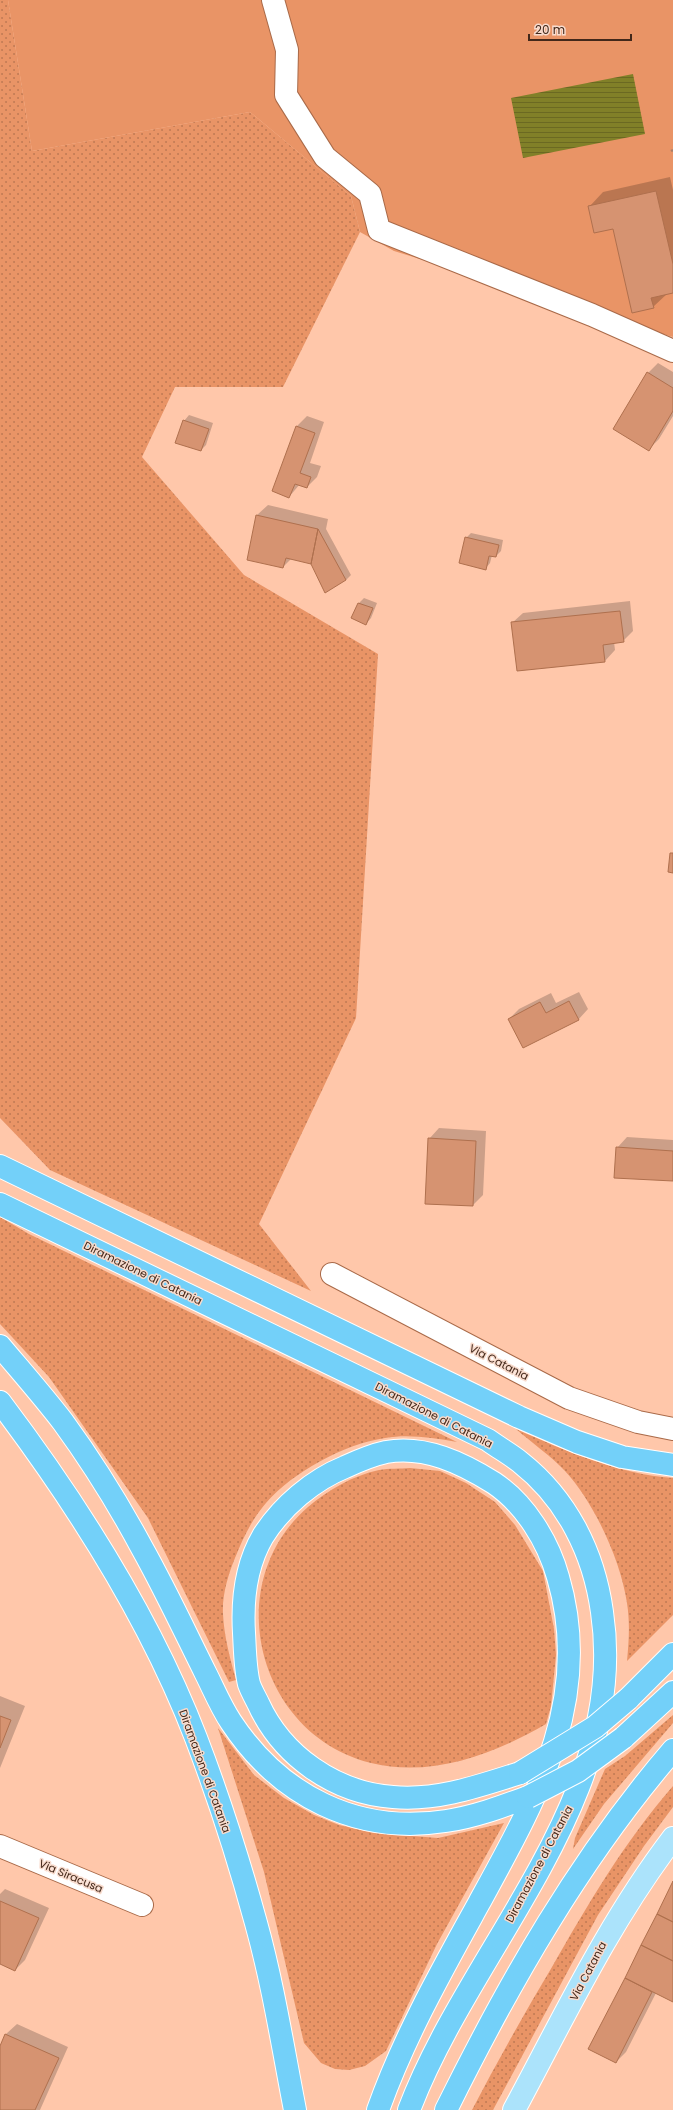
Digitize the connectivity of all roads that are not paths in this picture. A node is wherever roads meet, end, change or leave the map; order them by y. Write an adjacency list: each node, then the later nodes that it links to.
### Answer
1 (273, 0): 2 (street)
2 (673, 351)
3 (0, 1166): 9 (highway)
4 (0, 1204): 18 (highway, Diramazione di Catania)
5 (332, 1274): 8 (street, Via Catania)
6 (0, 1346): 11 (highway, bridge)
7 (0, 1402): 16 (highway, Diramazione di Catania)
8 (673, 1429)
9 (673, 1465)
10 (673, 1654): 17 (highway, bridge)
11 (673, 1692)
12 (673, 1750): 19 (highway)
13 (673, 1838): 20 (main road, Via Catania)
14 (0, 1846): 15 (street, Via Siracusa)
15 (142, 1905)
16 (295, 2110)
17 (378, 2110)
18 (409, 2110)
19 (446, 2110)
20 (514, 2110)

